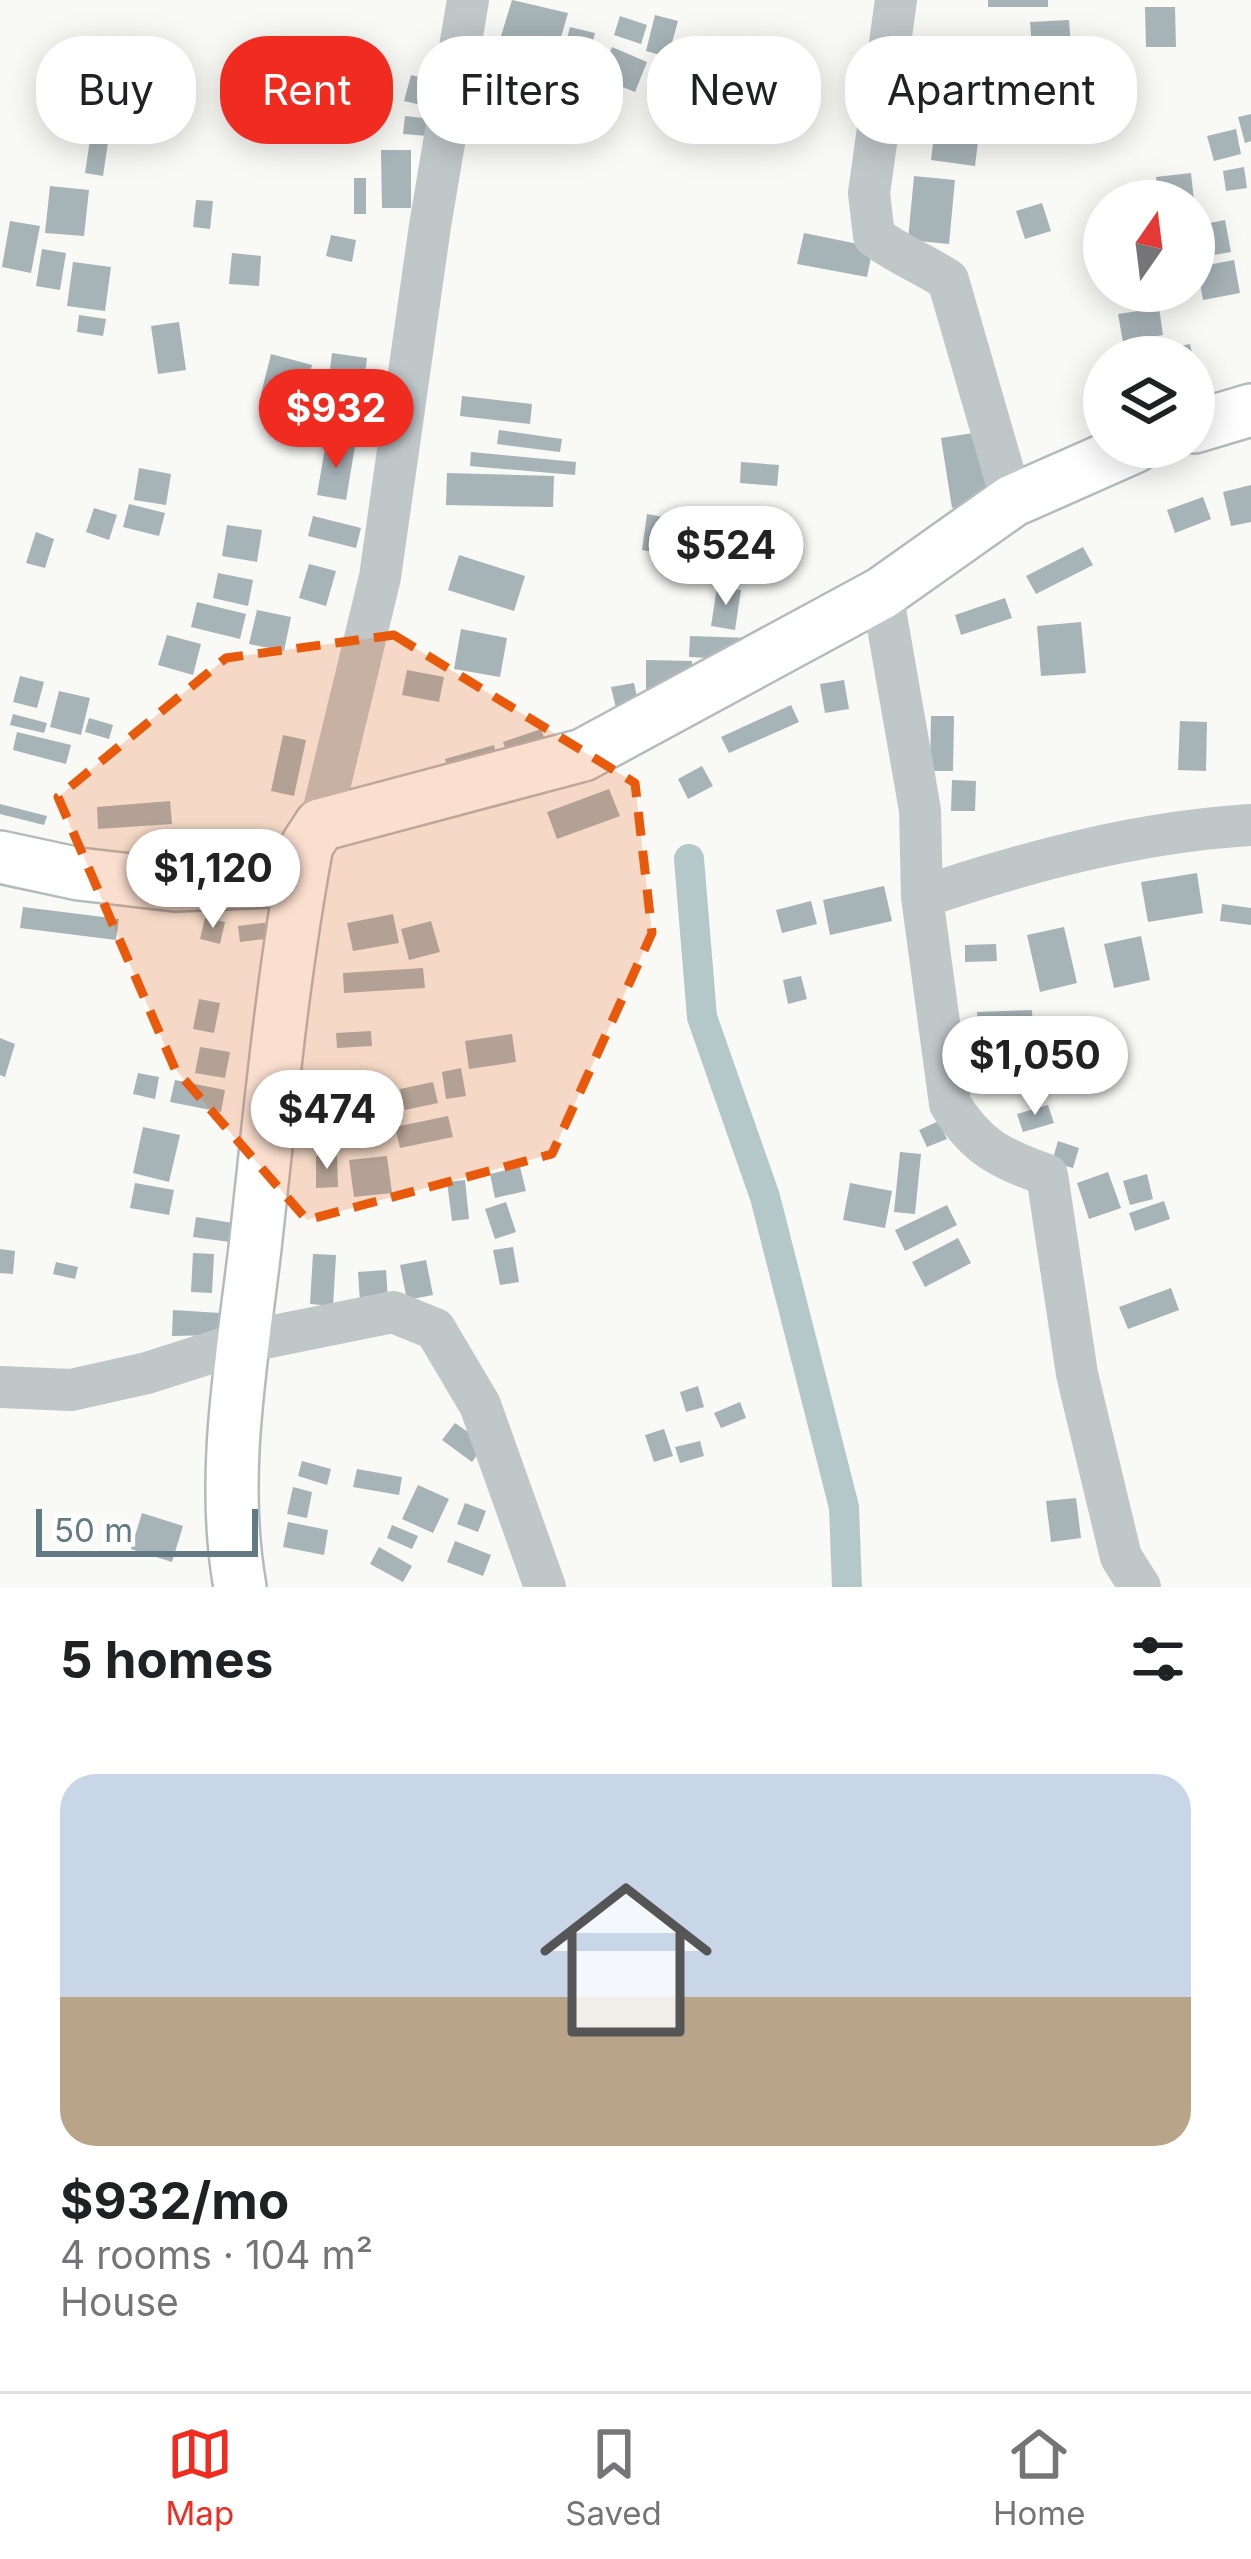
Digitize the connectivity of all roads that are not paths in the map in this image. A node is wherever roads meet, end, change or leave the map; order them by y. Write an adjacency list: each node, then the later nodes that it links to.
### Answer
1 (467, 0): 8 (street)
2 (896, 0): 6 (street)
3 (1251, 410): 4 (main road)
4 (1215, 421)
5 (1087, 468): 6 (main road)
6 (1012, 501): 7 (main road)
7 (882, 592): 8 (main road); 12 (street)
8 (320, 825): 11 (main road)
9 (1251, 825): 12 (street)
10 (0, 857): 11 (main road)
11 (300, 880): 13 (main road)
12 (922, 897): 17 (street)
13 (244, 1342): 14 (street); 15 (main road); 16 (street)
14 (0, 1387)
15 (240, 1587)
16 (545, 1587)
17 (1140, 1587)

